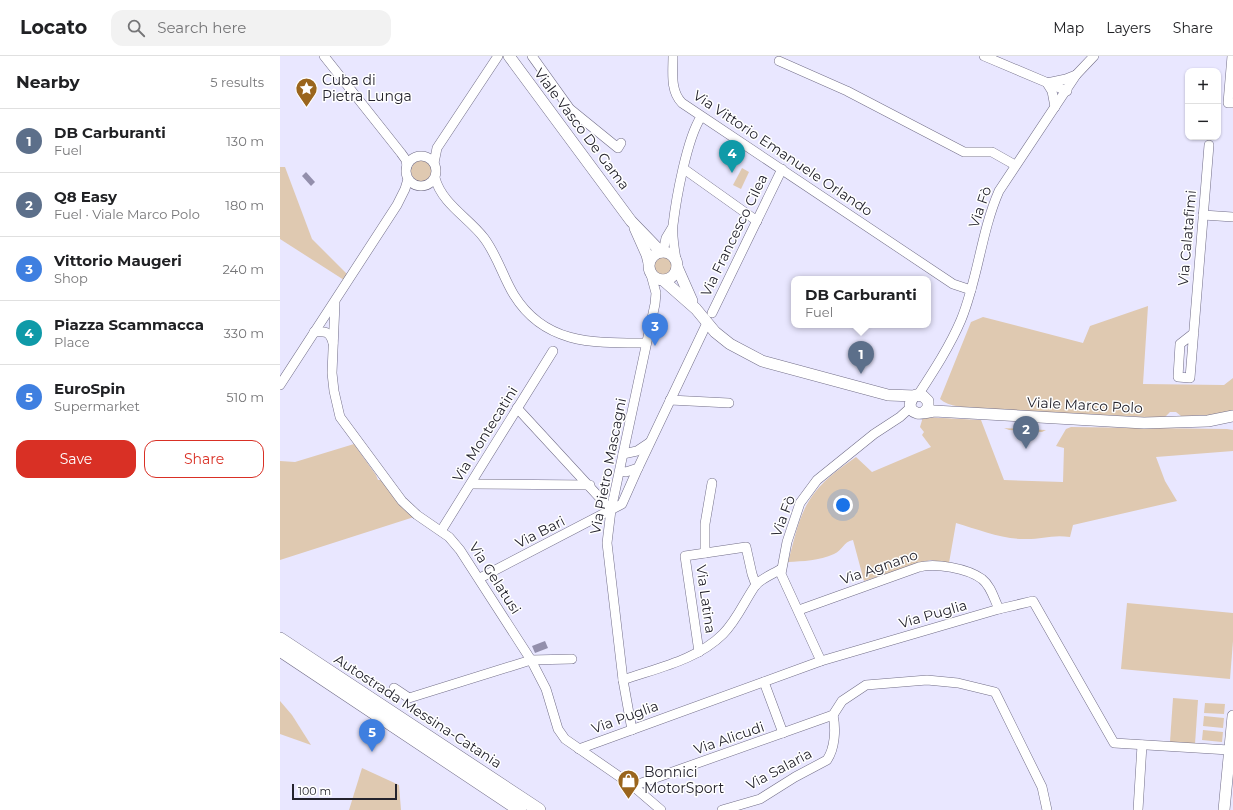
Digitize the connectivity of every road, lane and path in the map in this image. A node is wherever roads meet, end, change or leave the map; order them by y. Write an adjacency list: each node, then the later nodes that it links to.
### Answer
1 (324, 56): 19 (street)
2 (498, 56): 18 (street)
3 (509, 56): 33 (main road, Viale Vasco De Gama)
4 (532, 56): 16 (street)
5 (673, 56): 15 (street, Via Vittorio Emanuele Orlando)
6 (984, 56): 11 (street)
7 (1094, 56): 10 (street, Via Fò)
8 (1232, 56): 13 (street)
9 (779, 61): 22 (street)
10 (1076, 75): 11 (street); 12 (street, Via Fò)
11 (1047, 83): 12 (street); 14 (street)
12 (1067, 91): 14 (street, Via Fò)
13 (1230, 103)
14 (1056, 107): 22 (street, Via Fò)
15 (700, 117): 24 (street, Via Vittorio Emanuele Orlando); 25 (street)
16 (621, 143)
17 (1209, 145): 31 (street, Via Calatafimi)
18 (437, 148): 20 (street); 21 (street)
19 (401, 153): 20 (street); 23 (street)
20 (422, 156): 21 (street); 23 (street)
21 (434, 163): 26 (street)
22 (1015, 165): 42 (street, Via Fò)
23 (407, 166): 27 (street)
24 (782, 169): 34 (street, Via Francesco Cilea); 42 (street, Via Vittorio Emanuele Orlando)
25 (684, 170): 34 (street); 35 (street)
26 (435, 178): 28 (street); 29 (street)
27 (408, 179): 28 (street); 30 (street)
28 (422, 186): 29 (street); 30 (street)
29 (444, 196): 49 (street)
30 (397, 205): 43 (street)
31 (1203, 215): 32 (street); 48 (street, Via Calatafimi)
32 (1233, 217)
33 (631, 221): 37 (main road); 40 (main road)
34 (757, 221): 46 (street, Via Francesco Cilea)
35 (673, 225): 36 (street); 39 (street)
36 (666, 238): 37 (street); 38 (street)
37 (650, 239): 38 (main road)
38 (662, 252): 39 (main road); 40 (main road)
39 (676, 264): 41 (main road); 45 (main road)
40 (649, 267): 41 (main road); 44 (street)
41 (662, 280): 44 (street); 45 (main road)
42 (971, 290): 54 (street, Via Fò)
43 (334, 303): 47 (street); 50 (street, Via Gelatusi)
44 (655, 304): 49 (street, Via Pietro Mascagni)
45 (696, 309): 46 (main road)
46 (710, 318): 53 (main road); 55 (street, Via Francesco Cilea)
47 (314, 332): 50 (street); 52 (street)
48 (1194, 333)
49 (646, 343): 64 (street, Via Pietro Mascagni)
50 (334, 346): 71 (street, Via Gelatusi)
51 (552, 351): 57 (street, Via Montecatini)
52 (280, 385)
53 (888, 396): 54 (main road); 58 (main road)
54 (922, 397): 58 (main road); 58 (main road); 59 (main road)
55 (670, 400): 56 (street); 63 (street, Via Francesco Cilea)
56 (730, 403)
57 (517, 408): 68 (street, Via Montecatini); 69 (street)
58 (916, 411): 59 (main road, Viale Marco Polo); 73 (street, Via Fò)
59 (961, 413): 61 (main road, Viale Marco Polo)
60 (1233, 416): 61 (main road)
61 (1208, 421): 62 (main road)
62 (1233, 423)
63 (650, 442): 64 (street); 65 (street, Via Francesco Cilea)
64 (623, 454): 66 (street, Via Pietro Mascagni)
65 (638, 468): 66 (street); 70 (street, Via Bari)
66 (620, 471): 70 (street, Via Pietro Mascagni)
67 (712, 483): 72 (street)
68 (471, 484): 69 (street); 71 (street, Via Montecatini)
69 (590, 485): 70 (street)
70 (612, 510): 74 (street, Via Bari); 85 (street, Via Pietro Mascagni)
71 (441, 531): 74 (street, Via Gelatusi)
72 (705, 552): 75 (street, Via Latina); 81 (street, Via Latina)
73 (780, 569): 75 (street); 77 (street)
74 (480, 578): 83 (street, Via Gelatusi)
75 (756, 585): 81 (street)
76 (999, 609): 77 (street, Via Agnano); 84 (street, Via Puglia); 92 (street, Via Puglia)
77 (799, 610): 84 (street)
78 (280, 639): 98 (highway, Autostrada Messina-Catania)
79 (280, 643): 97 (highway)
80 (280, 650): 96 (highway, Autostrada Messina-Catania)
81 (699, 652): 85 (street)
82 (572, 659): 83 (street)
83 (531, 660): 87 (street); 93 (street, Via Gelatusi)
84 (821, 661): 86 (street, Via Puglia)
85 (623, 680): 90 (street, Via Pietro Mascagni)
86 (764, 682): 90 (street, Via Puglia); 91 (street)
87 (394, 688)
88 (833, 715): 91 (street, Via Alicudi); 100 (street, Via Salaria); 101 (street)
89 (1233, 716): 94 (main road)
90 (632, 730): 93 (street, Via Puglia)
91 (783, 734): 95 (street, Via Alicudi)
92 (1142, 744): 94 (street, Via Puglia); 102 (street)
93 (579, 749): 95 (street, Via Gelatusi)
94 (1229, 750): 103 (main road)
95 (633, 786): 99 (street, Via Gelatusi)
96 (520, 810)
97 (529, 810)
98 (538, 810)
99 (661, 810)
100 (722, 810)
101 (1047, 810)
102 (1138, 810)
103 (1224, 810)

